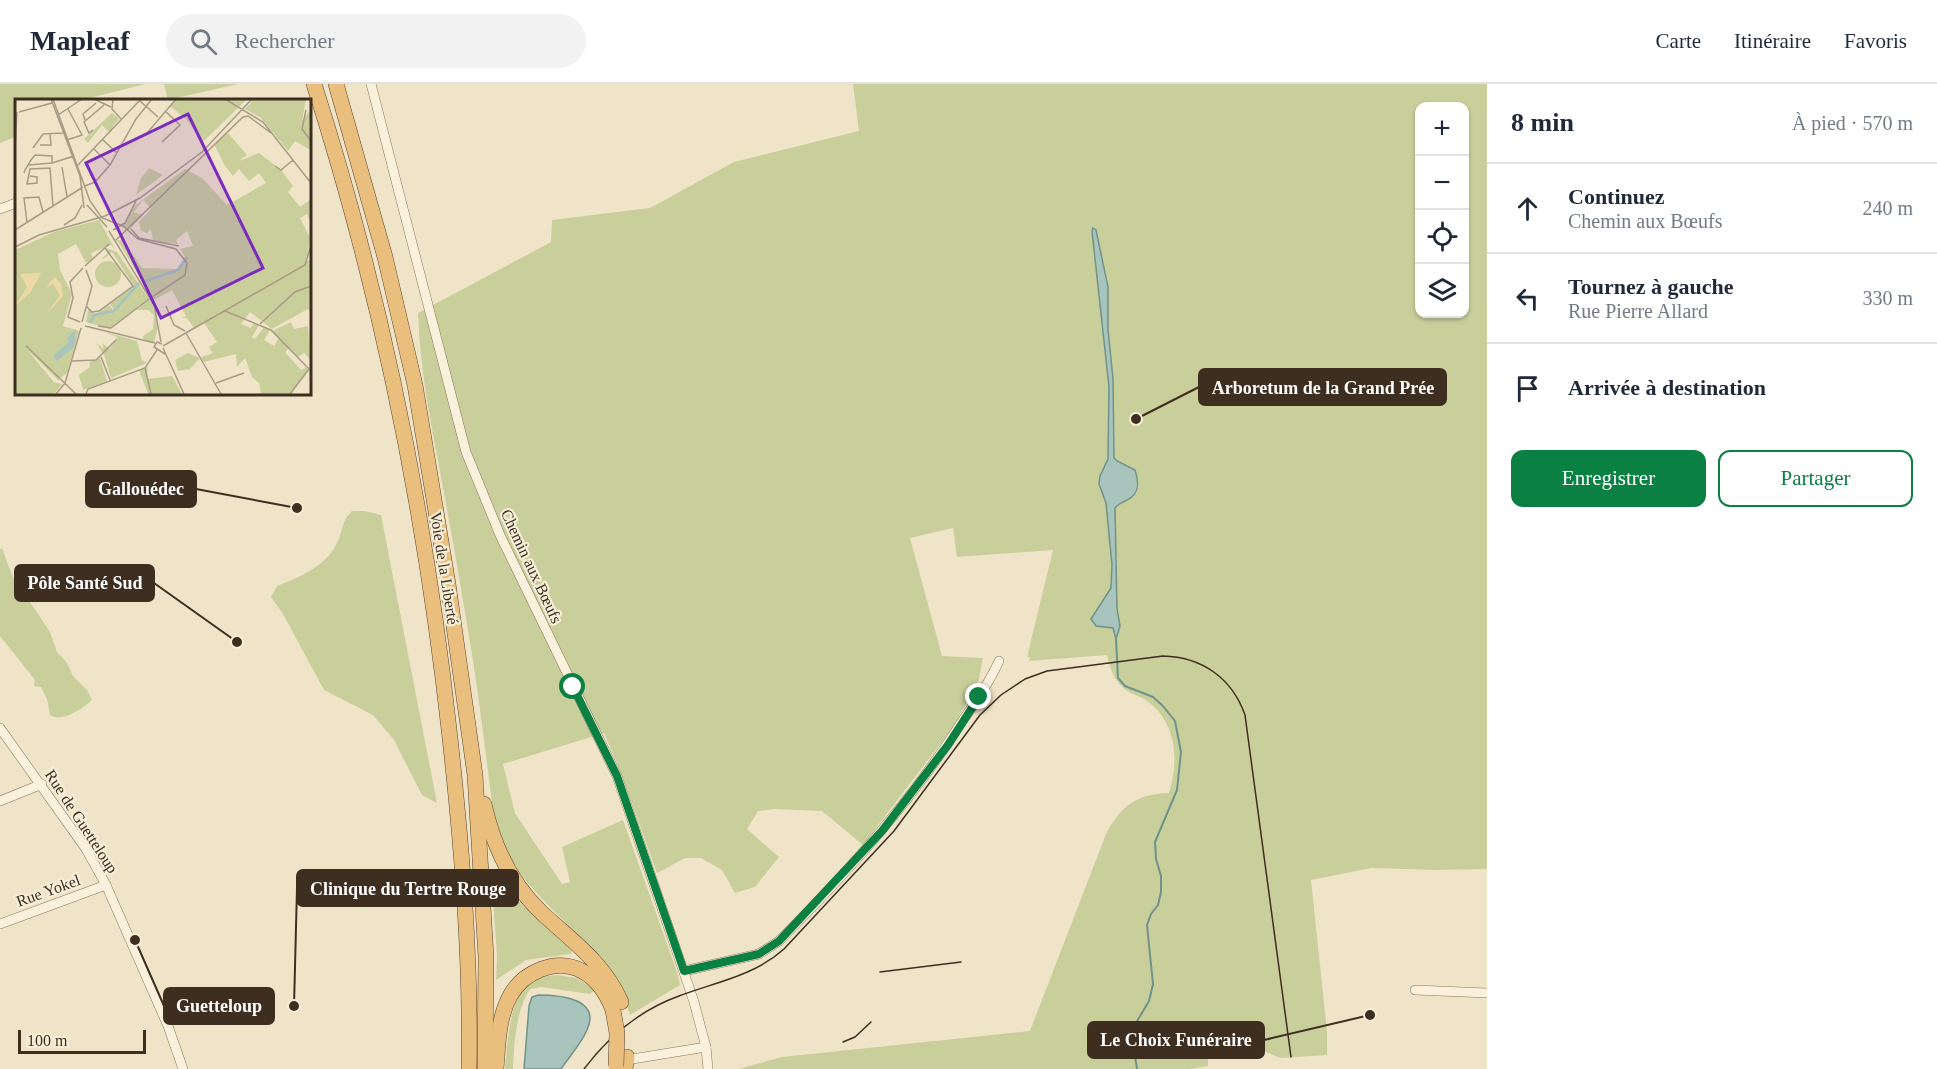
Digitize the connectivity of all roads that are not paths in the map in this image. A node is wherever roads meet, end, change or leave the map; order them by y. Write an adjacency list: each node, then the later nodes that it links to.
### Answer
1 (314, 84): 20 (highway, Voie de la Liberté)
2 (336, 84): 8 (highway, Voie de la Liberté)
3 (371, 84): 13 (street, Chemin aux Bœufs)
4 (15, 203): 5 (street)
5 (0, 209)
6 (999, 661): 13 (street)
7 (0, 728): 9 (street, Rue de Guetteloup)
8 (475, 775): 16 (highway); 21 (highway, Voie de la Liberté)
9 (42, 784): 10 (street); 11 (street, Rue de Guetteloup)
10 (0, 801)
11 (106, 885): 12 (street, Rue Yokel); 19 (street, Rue de Guetteloup)
12 (0, 924)
13 (684, 971): 17 (street, Chemin aux Bœufs)
14 (1415, 990): 15 (street)
15 (1487, 993)
16 (617, 1006): 18 (highway); 22 (highway)
17 (706, 1047): 18 (street); 23 (street, Chemin aux Bœufs)
18 (622, 1064)
19 (183, 1069)
20 (469, 1069)
21 (485, 1069)
22 (496, 1069)
23 (708, 1069)

